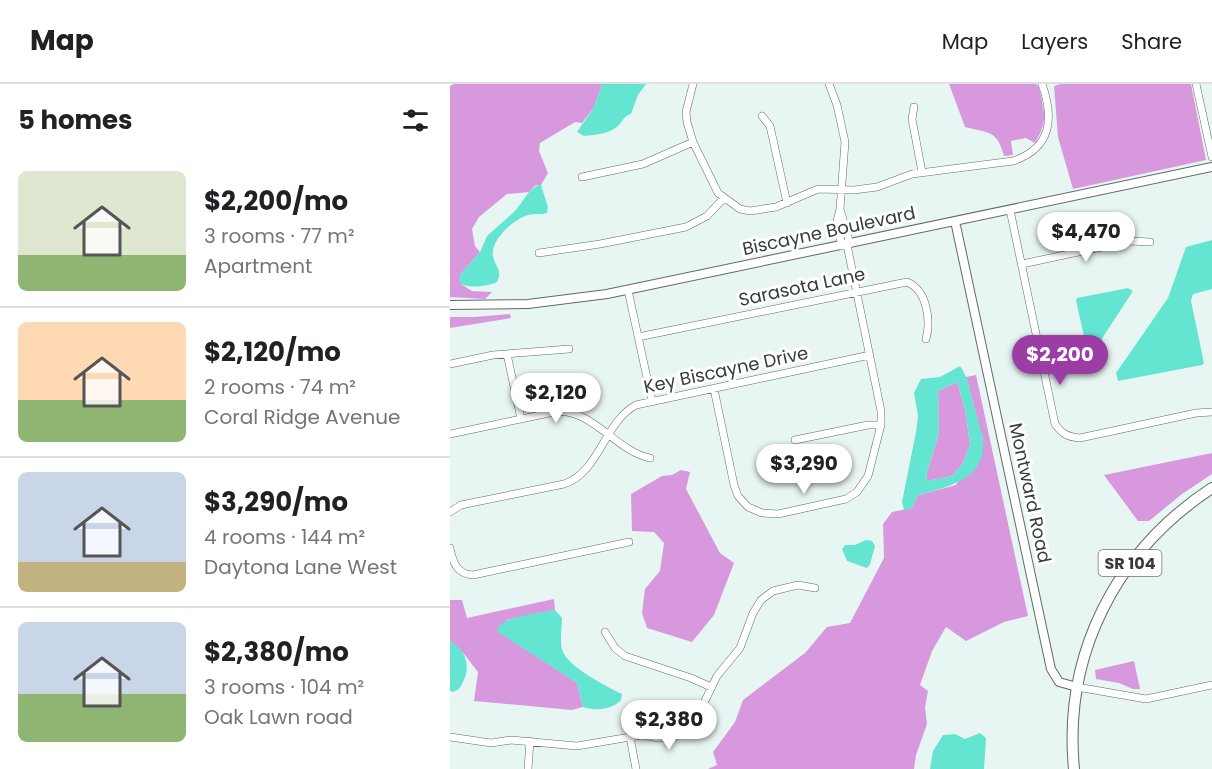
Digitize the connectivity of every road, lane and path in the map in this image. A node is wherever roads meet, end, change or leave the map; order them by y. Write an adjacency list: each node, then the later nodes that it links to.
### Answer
1 (693, 84): 7 (street)
2 (829, 84): 12 (street)
3 (1042, 84): 10 (street)
4 (1196, 84): 8 (street)
5 (914, 107): 10 (street)
6 (762, 116): 14 (street)
7 (693, 142): 11 (street); 13 (street)
8 (1212, 157)
9 (1212, 167): 15 (street, Biscayne Boulevard)
10 (922, 172): 12 (street)
11 (582, 177)
12 (841, 190): 14 (street); 18 (street)
13 (723, 199): 14 (street); 19 (street)
14 (787, 203)
15 (1010, 210): 16 (street, Biscayne Boulevard); 20 (street)
16 (956, 221): 18 (street, Biscayne Boulevard); 47 (street, Montward Road)
17 (1150, 242): 20 (street)
18 (846, 245): 21 (street, Biscayne Boulevard); 22 (street)
19 (539, 253)
20 (1022, 264): 32 (street)
21 (628, 290): 23 (street, Biscayne Boulevard); 24 (street)
22 (856, 291): 24 (street, Sarasota Lane); 25 (street, Sarasota Lane); 28 (street)
23 (450, 305)
24 (638, 337): 31 (street)
25 (926, 339)
26 (569, 349): 27 (street)
27 (507, 354): 29 (street); 33 (street)
28 (870, 355): 30 (street, Key Biscayne Drive); 34 (street)
29 (450, 364)
30 (714, 389): 31 (street, Key Biscayne Drive); 34 (street)
31 (652, 401): 36 (street, Key Biscayne Drive)
32 (1212, 412)
33 (521, 418): 35 (street); 36 (street)
34 (881, 426): 37 (street)
35 (450, 434)
36 (608, 435): 38 (street); 40 (street, Key Biscayne Drive)
37 (795, 440)
38 (650, 458)
39 (1212, 488): 47 (main road, SR 104)
40 (450, 512)
41 (629, 542): 42 (street)
42 (450, 548)
43 (815, 588): 46 (street)
44 (605, 632): 46 (street)
45 (1212, 685): 47 (street)
46 (711, 687): 49 (street)
47 (1077, 687): 53 (main road, SR 104)
48 (450, 737): 50 (street)
49 (630, 737): 50 (street); 52 (street)
50 (530, 741): 51 (street)
51 (528, 769)
52 (636, 769)
53 (1074, 769)

